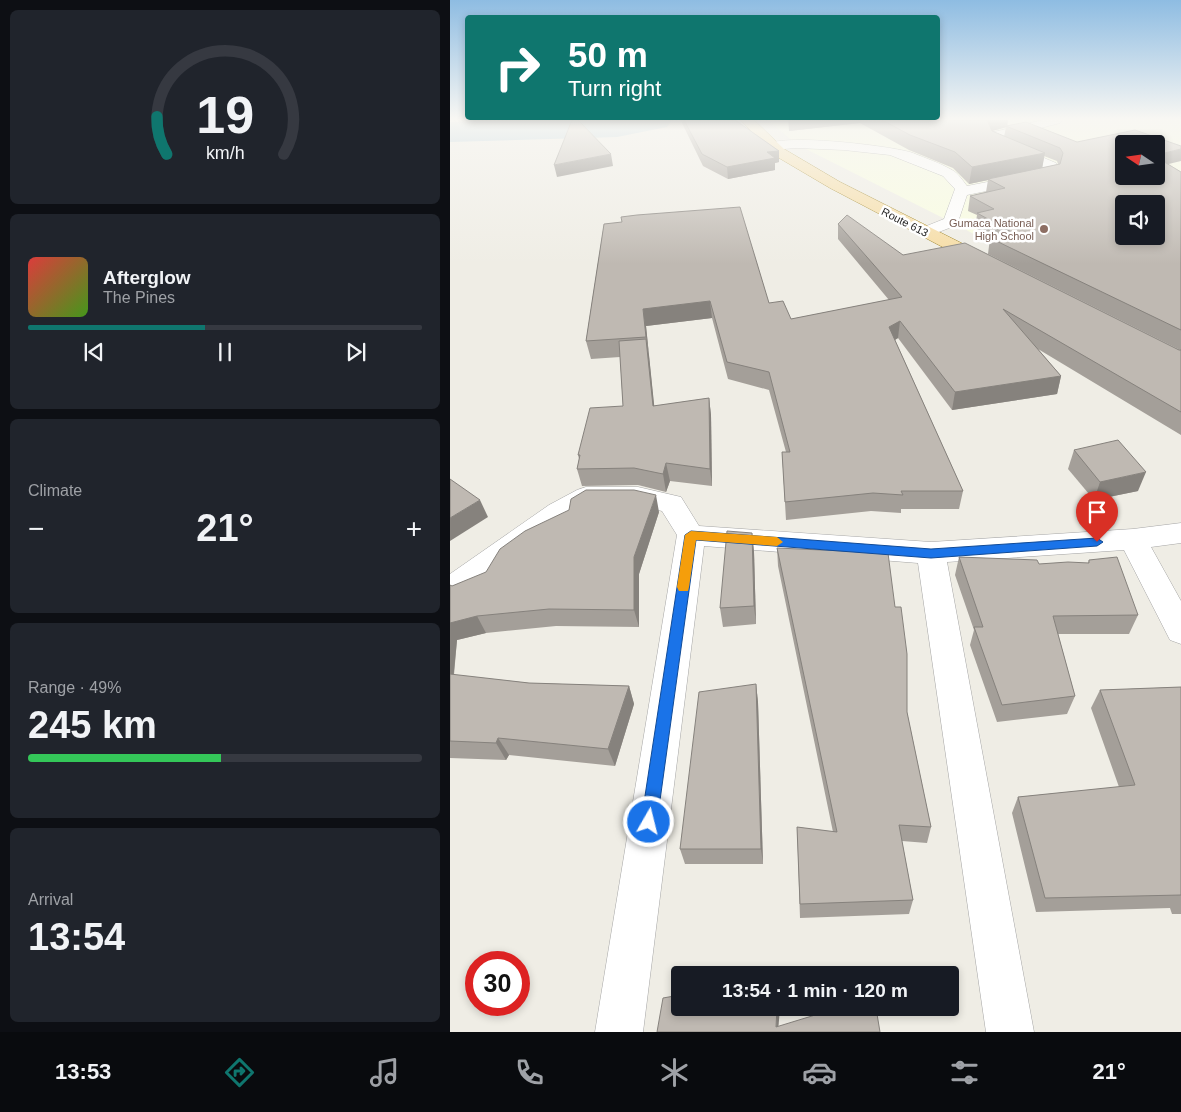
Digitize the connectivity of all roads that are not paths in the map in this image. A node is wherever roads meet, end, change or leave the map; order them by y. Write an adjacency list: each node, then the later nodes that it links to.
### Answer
1 (806, 168): 5 (main road, Route 613)
2 (935, 168): 4 (street)
3 (1051, 168): 4 (street)
4 (961, 192): 5 (street)
5 (925, 232): 6 (main road, Route 613)
6 (996, 268)
7 (1181, 532): 9 (street)
8 (691, 535): 10 (street); 11 (street); 13 (street)
9 (1133, 539): 10 (street); 12 (street)
10 (931, 553): 14 (street)
11 (450, 590)
12 (1181, 631)
13 (619, 1032)
14 (1010, 1032)

